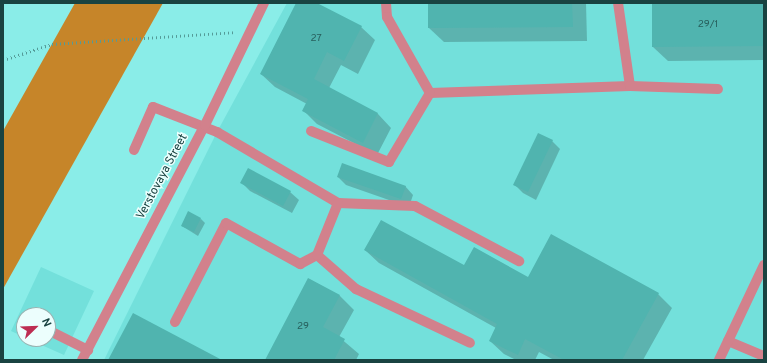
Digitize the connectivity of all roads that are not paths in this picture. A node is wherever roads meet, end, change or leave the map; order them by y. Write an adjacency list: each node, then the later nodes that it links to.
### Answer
1 (264, 3): 7 (street, Verstovaya Street)
2 (386, 3): 6 (street)
3 (618, 3): 4 (street)
4 (630, 86): 5 (street); 6 (street)
5 (718, 89)
6 (430, 93): 8 (street)
7 (205, 125): 9 (street); 10 (street); 18 (street, Verstovaya Street)
8 (312, 131)
9 (134, 150)
10 (338, 203): 11 (street); 12 (street)
11 (317, 255): 14 (street); 17 (street)
12 (518, 261)
13 (764, 265): 16 (street)
14 (175, 322)
15 (56, 334): 18 (street)
16 (728, 340): 19 (street); 21 (street)
17 (470, 343)
18 (88, 350): 20 (street, Verstovaya Street)
19 (764, 356)
20 (82, 360)
21 (719, 360)

